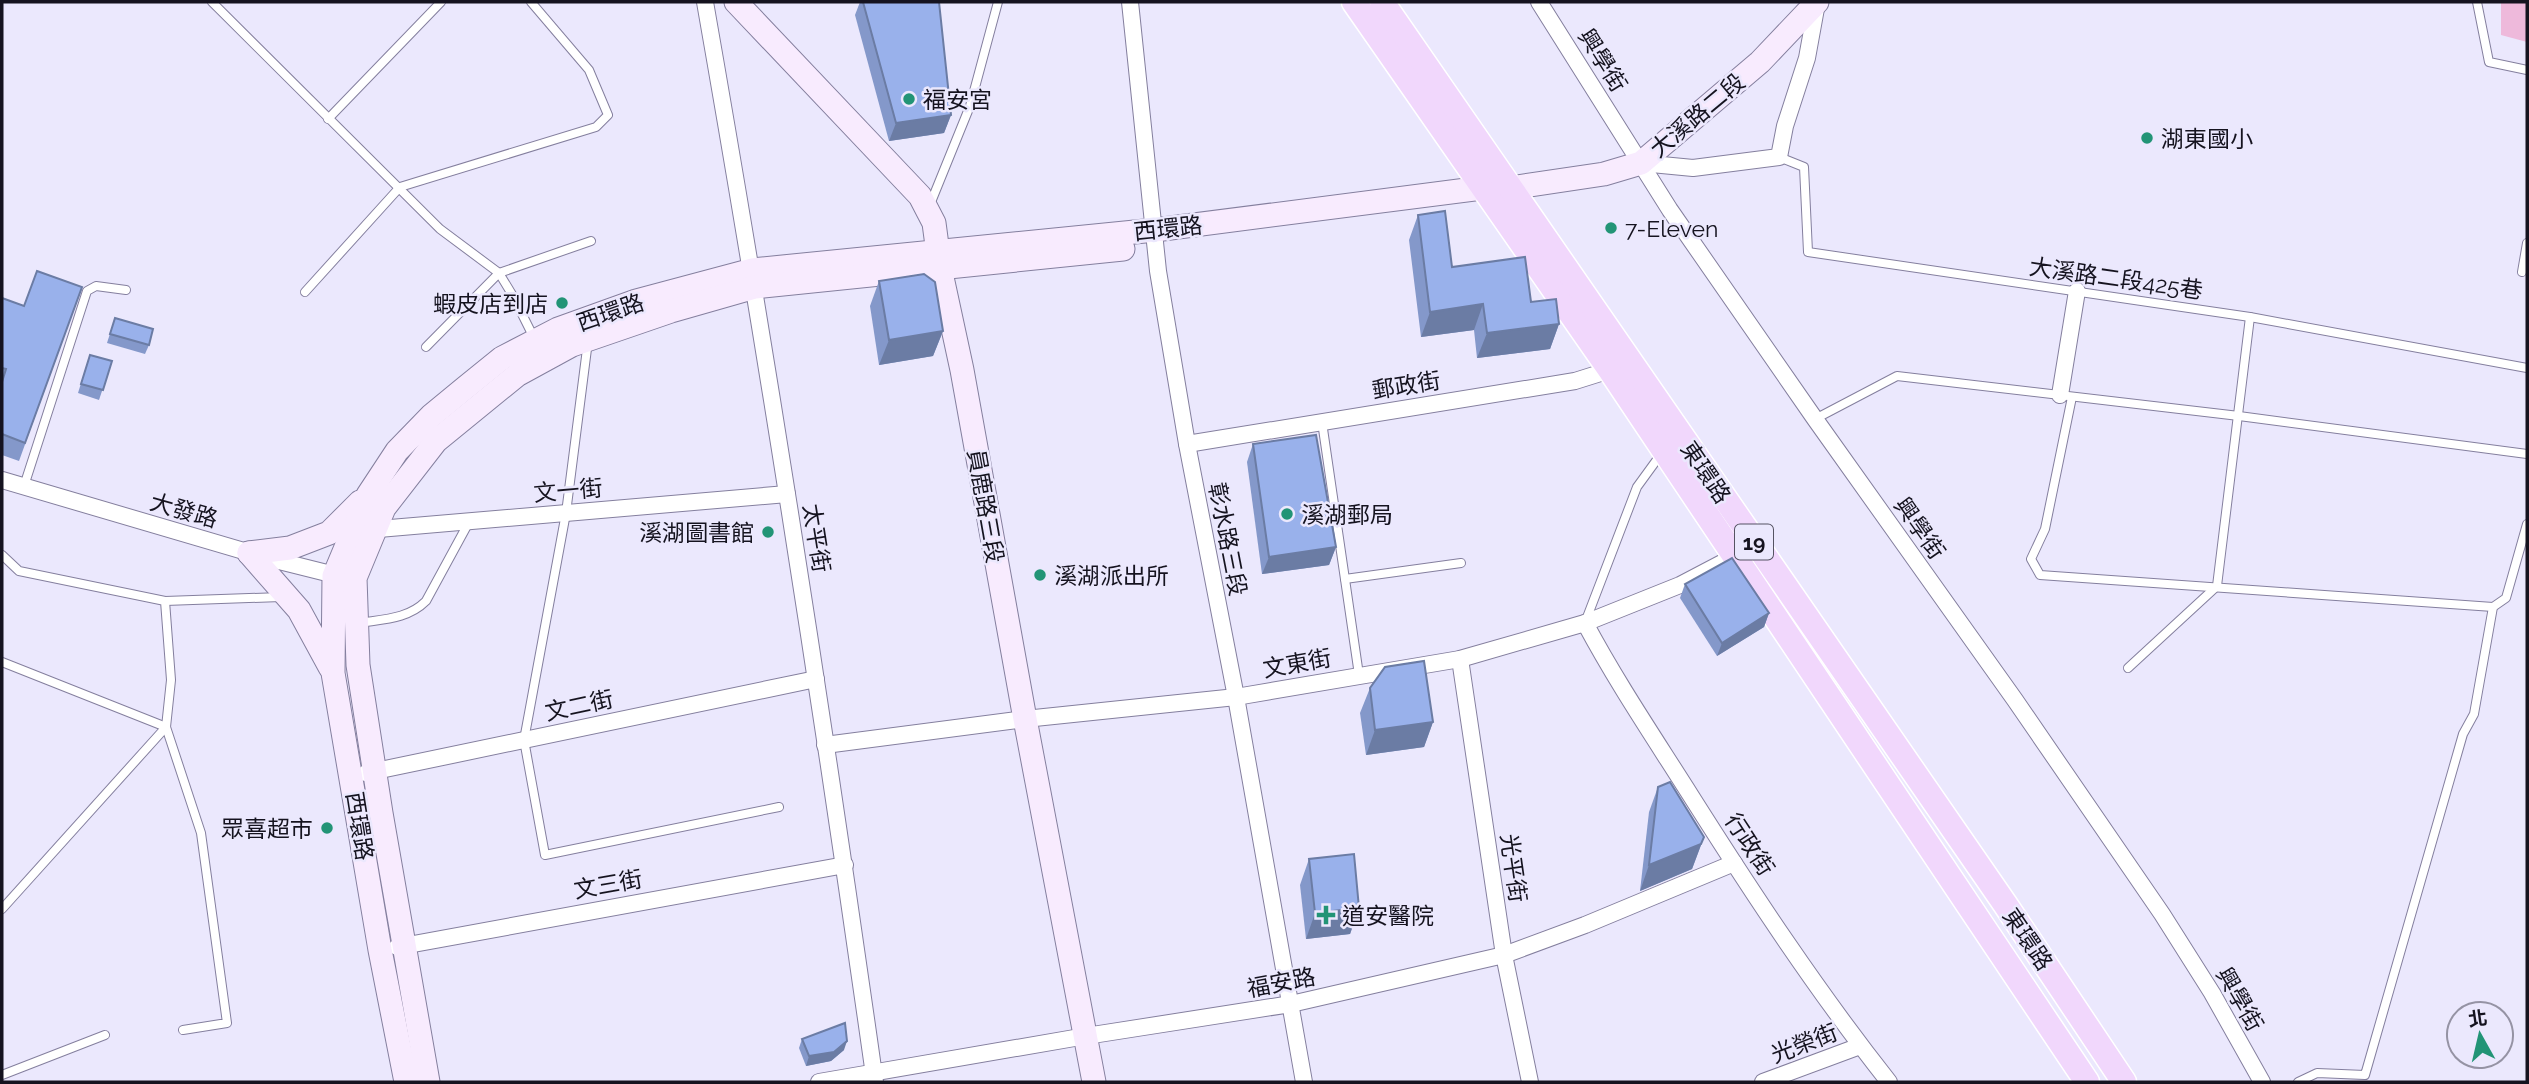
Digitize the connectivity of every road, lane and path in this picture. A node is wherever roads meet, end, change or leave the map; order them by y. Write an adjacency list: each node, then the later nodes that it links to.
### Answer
1 (213, 2): 14 (lane)
2 (531, 2): 17 (lane)
3 (705, 2): 26 (street, 太平街)
4 (736, 2): 19 (street, 員鹿路三段)
5 (998, 2): 19 (lane)
6 (1130, 2): 20 (street, 彰水路三段)
7 (1354, 2): 18 (main road, 東環路 / 19)
8 (1382, 2): 18 (main road, 東環路 / 19)
9 (1539, 2): 16 (street, 興學街)
10 (1817, 2): 15 (street); 16 (street, 大溪路二段)
11 (2477, 2): 13 (lane)
12 (438, 3): 14 (lane)
13 (2527, 70)
14 (328, 119): 17 (lane)
15 (1779, 157): 16 (street); 28 (lane, 大溪路二段425巷)
16 (1641, 163): 18 (street, 大溪路二段); 38 (street, 興學街)
17 (400, 187): 25 (lane); 29 (lane)
18 (1495, 193): 20 (street, 西環路); 34 (main road, 東環路 / 19)
19 (927, 209): 23 (street, 員鹿路三段)
20 (1156, 237): 23 (street, 西環路); 40 (street, 彰水路三段)
21 (591, 241): 25 (lane)
22 (2527, 243): 24 (lane)
23 (939, 260): 26 (street, 西環路); 71 (street, 員鹿路三段)
24 (2522, 272)
25 (499, 273): 32 (lane); 33 (lane)
26 (753, 279): 31 (street, 西環路); 32 (street, 西環路); 45 (street, 太平街)
27 (126, 290): 44 (lane)
28 (2077, 291): 30 (lane, 大溪路二段425巷); 36 (street)
29 (305, 292)
30 (2250, 317): 35 (lane, 大溪路二段425巷); 37 (lane)
31 (588, 340): 47 (lane); 50 (street, 西環路)
32 (536, 341): 46 (street, 西環路)
33 (426, 347)
34 (1619, 363): 39 (street, 郵政街); 41 (main road, 東環路 / 19); 52 (main road, 東環路 / 19)
35 (2527, 368)
36 (2066, 396): 37 (lane); 38 (lane); 58 (lane)
37 (2239, 416): 42 (lane); 58 (lane)
38 (1815, 419): 101 (street, 興學街)
39 (1322, 422): 40 (street, 郵政街); 57 (lane)
40 (1187, 444): 70 (street, 彰水路三段)
41 (1664, 449): 52 (main road, 東環路 / 19); 63 (lane)
42 (2527, 454)
43 (2, 480): 44 (street, 大發路)
44 (24, 486): 53 (street, 大發路)
45 (787, 494): 47 (street, 文一街); 69 (street, 太平街)
46 (368, 495): 51 (street, 西環路); 53 (street)
47 (566, 513): 48 (street, 文一街); 73 (lane)
48 (469, 521): 50 (street, 文一街); 62 (lane)
49 (2527, 524): 61 (lane)
50 (376, 529): 51 (street, 文一街); 56 (street, 西環路)
51 (352, 532): 56 (street, 西環路)
52 (1745, 550): 63 (street, 文東街); 99 (main road, 東環路 / 19); 100 (main road, 東環路 / 19)
53 (249, 553): 56 (street, 大發路); 59 (street)
54 (2, 555): 60 (lane)
55 (1461, 563): 57 (lane)
56 (345, 577): 62 (street, 西環路); 67 (street, 西環路)
57 (1345, 579): 68 (lane)
58 (2217, 586): 61 (lane); 66 (lane)
59 (287, 596): 60 (lane); 67 (street)
60 (165, 601): 72 (lane)
61 (2493, 607): 102 (lane)
62 (356, 623): 75 (street, 西環路)
63 (1585, 623): 64 (street, 文東街); 78 (street, 行政街)
64 (1460, 659): 68 (street, 文東街); 83 (street, 光平街)
65 (2, 662): 72 (lane)
66 (2127, 668)
67 (333, 673): 76 (street, 西環路)
68 (1359, 675): 70 (street, 文東街)
69 (816, 679): 73 (street, 文二街); 74 (street, 太平街)
70 (1236, 697): 71 (street, 文東街); 84 (street, 彰水路三段)
71 (1025, 719): 74 (street, 文東街); 87 (street, 員鹿路三段)
72 (166, 727): 80 (lane); 85 (lane)
73 (524, 740): 75 (street, 文二街); 77 (lane)
74 (825, 745): 79 (street, 太平街)
75 (374, 772): 76 (street, 文二街); 81 (street, 西環路)
76 (351, 776): 82 (street, 西環路)
77 (779, 807)
78 (1734, 863): 83 (street, 福安路); 88 (street, 行政街)
79 (845, 865): 81 (street, 文三街); 90 (street, 太平街)
80 (2, 909)
81 (404, 946): 82 (street, 文三街); 92 (street, 西環路)
82 (380, 950): 91 (street, 西環路)
83 (1504, 955): 84 (street, 福安路); 96 (street, 光平街)
84 (1291, 1004): 87 (street, 福安路); 95 (street, 彰水路三段)
85 (183, 1030)
86 (105, 1035): 89 (lane)
87 (1086, 1036): 90 (street, 福安路); 94 (street, 員鹿路三段)
88 (1860, 1046): 97 (street, 光榮街); 98 (street, 行政街)
89 (2, 1075)
90 (874, 1077): 93 (street, 福安路)
91 (406, 1082)
92 (428, 1082)
93 (819, 1082)
94 (1094, 1082)
95 (1304, 1082)
96 (1530, 1082)
97 (1763, 1082)
98 (1889, 1082)
99 (2087, 1082)
100 (2124, 1082)
101 (2262, 1082)
102 (2298, 1082)

